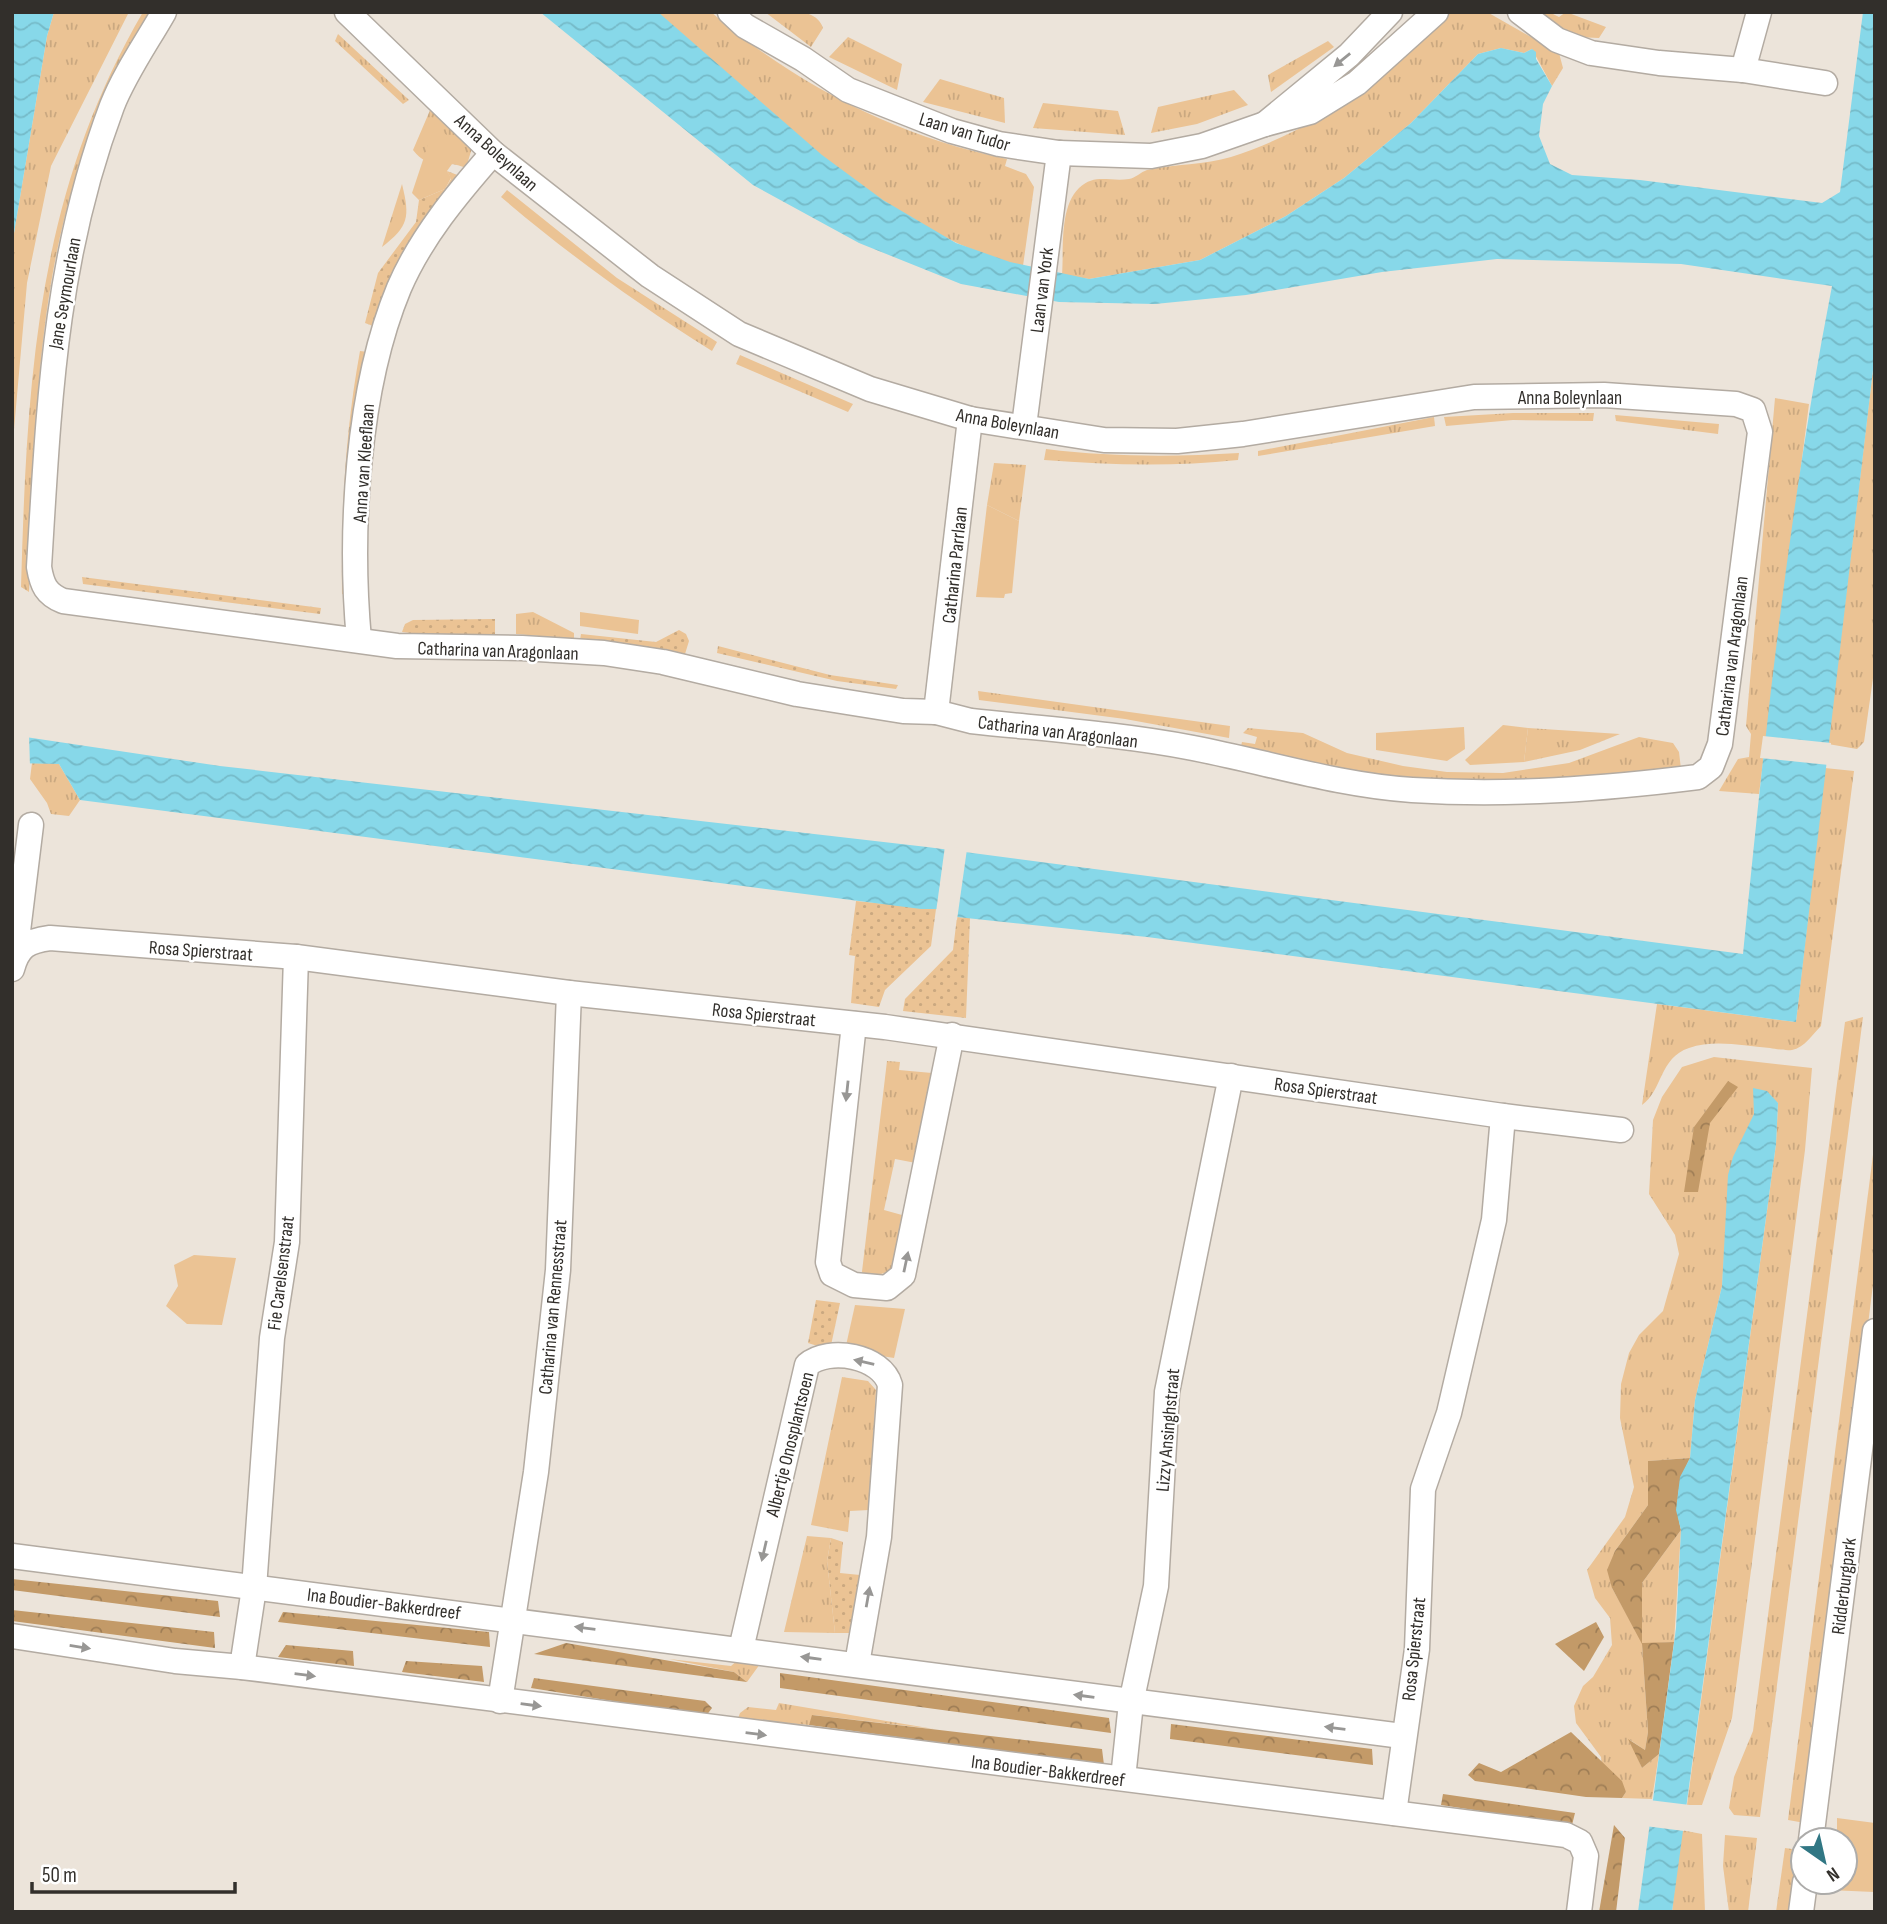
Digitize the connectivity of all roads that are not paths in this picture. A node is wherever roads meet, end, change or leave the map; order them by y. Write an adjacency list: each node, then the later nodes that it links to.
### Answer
1 (164, 12): 16 (street, Jane Seymourlaan)
2 (347, 12): 11 (street, Anna Boleynlaan)
3 (730, 12): 12 (street, Laan van Tudor)
4 (1390, 12): 10 (street, Laan van Tudor, one-way to 10)
5 (1436, 12): 10 (street, Laan van Tudor)
6 (1520, 12): 8 (street)
7 (1759, 12): 8 (street)
8 (1743, 70): 9 (street)
9 (1825, 83)
10 (1265, 124): 12 (street, Laan van Tudor)
11 (493, 153): 14 (street, Anna Boleynlaan); 17 (street, Anna van Kleeflaan)
12 (1059, 153): 15 (street, Laan van York)
13 (1753, 410): 15 (street, Anna Boleynlaan); 18 (street, Catharina van Aragonlaan)
14 (970, 419): 15 (street, Anna Boleynlaan); 18 (street, Catharina Parrlaan)
15 (1024, 426)
16 (46, 591): 17 (street, Catharina van Aragonlaan)
17 (359, 640): 18 (street, Catharina van Aragonlaan)
18 (936, 712)
19 (31, 825): 20 (street)
20 (23, 945): 21 (street, Rosa Spierstraat); 22 (street)
21 (296, 957): 23 (street, Rosa Spierstraat); 31 (street, Fie Carelsenstraat)
22 (12, 969)
23 (569, 993): 24 (street, Rosa Spierstraat); 32 (street, Catharina van Rennesstraat)
24 (854, 1024): 25 (street, Rosa Spierstraat); 25 (street, one-way to 25)
25 (952, 1035): 26 (street, Rosa Spierstraat)
26 (1231, 1076): 27 (street, Rosa Spierstraat); 38 (street, Lizzy Ansinghstraat)
27 (1503, 1116): 28 (street, Rosa Spierstraat); 39 (street, Rosa Spierstraat)
28 (1621, 1130)
29 (1875, 1331): 42 (street, Ridderburgpark)
30 (12, 1556): 31 (street, Ina Boudier-Bakkerdreef)
31 (254, 1588): 32 (street, Ina Boudier-Bakkerdreef); 36 (street)
32 (513, 1619): 34 (street, Ina Boudier-Bakkerdreef, one-way to 32); 37 (street)
33 (12, 1636): 36 (street, Ina Boudier-Bakkerdreef, one-way to 36)
34 (741, 1649): 35 (street, Ina Boudier-Bakkerdreef, one-way to 34); 35 (street, Albertje Onosplantsoen, one-way to 34)
35 (857, 1664): 38 (street, Ina Boudier-Bakkerdreef, one-way to 35)
36 (242, 1667): 37 (street, Ina Boudier-Bakkerdreef, one-way to 37)
37 (499, 1701): 40 (street, Ina Boudier-Bakkerdreef, one-way to 40)
38 (1131, 1703): 39 (street, Ina Boudier-Bakkerdreef, one-way to 38); 40 (street, Lizzy Ansinghstraat)
39 (1402, 1736): 41 (street, Rosa Spierstraat)
40 (1123, 1779): 41 (street, Ina Boudier-Bakkerdreef)
41 (1394, 1813): 43 (street, Ina Boudier-Bakkerdreef)
42 (1813, 1826)
43 (1579, 1912)

